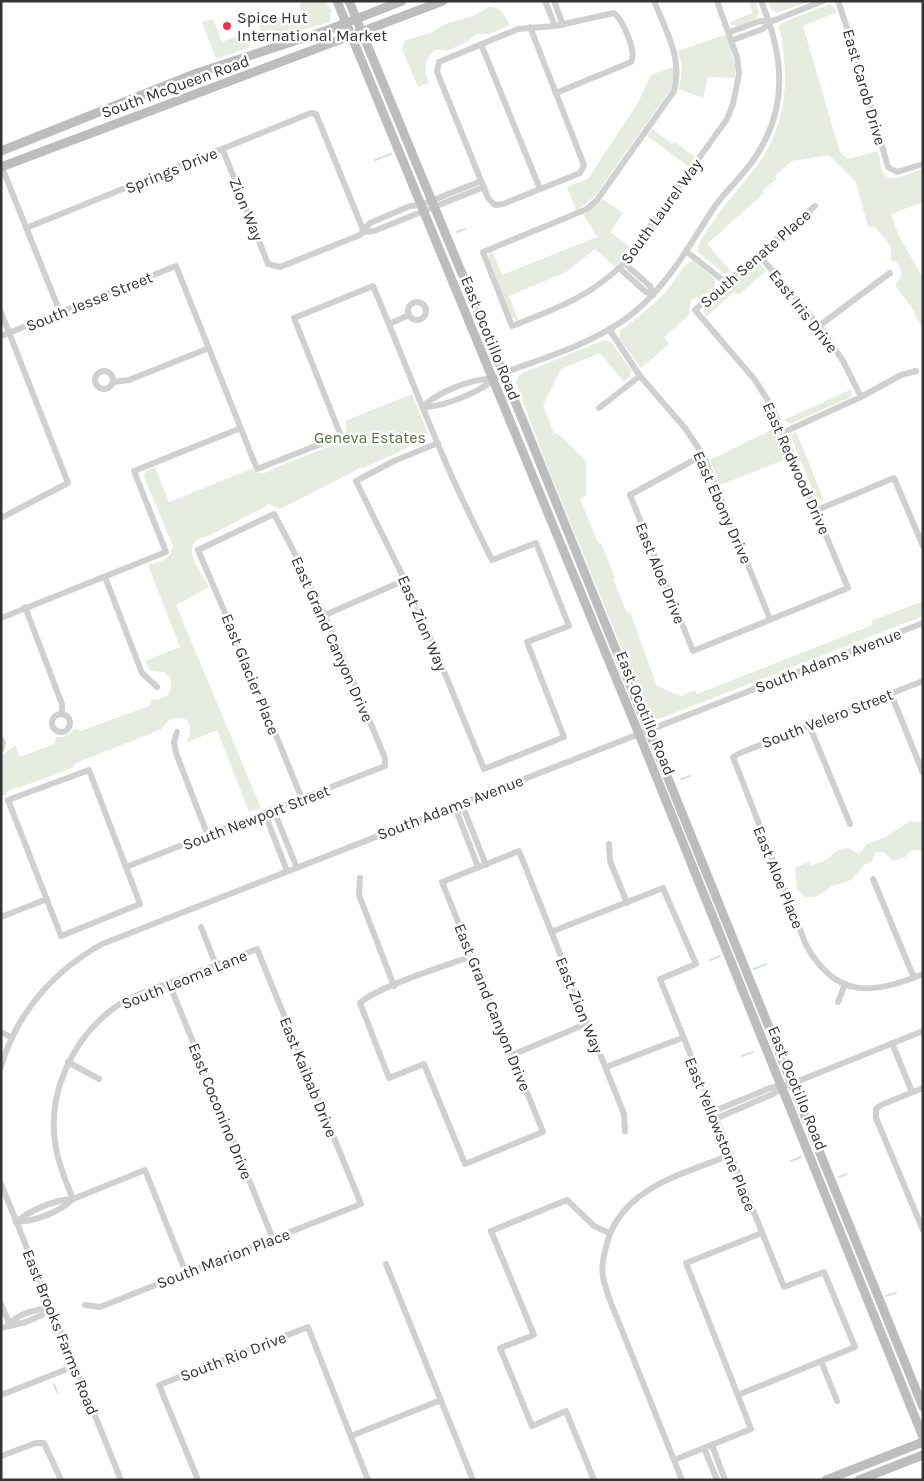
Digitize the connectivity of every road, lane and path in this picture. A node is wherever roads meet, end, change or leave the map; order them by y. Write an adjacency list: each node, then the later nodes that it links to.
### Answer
1 (337, 1): 14 (main road, East Ocotillo Road)
2 (349, 1): 12 (main road, East Ocotillo Road)
3 (402, 1): 12 (main road, South McQueen Road)
4 (443, 1): 19 (main road, South McQueen Road)
5 (545, 1): 16 (street)
6 (554, 1): 15 (street)
7 (654, 1): 39 (street, South Laurel Way)
8 (717, 1): 18 (street)
9 (761, 1): 13 (street)
10 (823, 1): 13 (street)
11 (838, 1): 26 (street, East Carob Drive)
12 (356, 19): 14 (main road, South McQueen Road); 19 (main road, East Ocotillo Road)
13 (770, 22): 18 (street); 21 (street); 37 (street)
14 (346, 23): 20 (main road, East Ocotillo Road); 25 (main road, South McQueen Road)
15 (563, 25): 16 (street); 23 (street)
16 (555, 26): 17 (street)
17 (530, 28): 22 (street); 23 (street)
18 (730, 32): 21 (street)
19 (362, 33): 20 (main road, South McQueen Road); 30 (main road, East Ocotillo Road)
20 (351, 37): 27 (main road, South McQueen Road); 32 (main road, East Ocotillo Road)
21 (733, 40): 39 (street, South Laurel Way)
22 (481, 44): 28 (street); 29 (street)
23 (556, 93): 29 (street)
24 (222, 150): 35 (street, Springs Drive); 36 (street, Zion Way); 36 (street, Springs Drive)
25 (1, 151)
26 (923, 164)
27 (2, 166): 35 (street)
28 (483, 184): 29 (street); 30 (street)
29 (540, 189)
30 (433, 204): 32 (street); 54 (main road, East Ocotillo Road)
31 (815, 206): 38 (street, South Senate Place)
32 (422, 208): 33 (street); 34 (street); 56 (main road, East Ocotillo Road)
33 (390, 215): 34 (street); 36 (street)
34 (393, 223): 36 (street)
35 (26, 228): 45 (street)
36 (364, 232)
37 (686, 251): 41 (street); 42 (street)
38 (758, 254): 41 (street, South Senate Place); 48 (street, East Iris Drive)
39 (622, 265): 42 (street)
40 (890, 273): 48 (street)
41 (726, 283): 43 (street, South Senate Place)
42 (653, 295): 49 (street)
43 (695, 310): 62 (street, East Redwood Drive)
44 (1, 312): 50 (street)
45 (60, 312): 50 (street, South Jesse Street); 52 (street, South Jesse Street)
46 (409, 315): 47 (street)
47 (389, 324): 59 (street); 61 (street)
48 (820, 326): 58 (street, East Iris Drive)
49 (609, 329): 54 (street); 55 (street, East Ebony Drive)
50 (10, 333): 51 (street, South Jesse Street); 67 (street)
51 (1, 336)
52 (209, 348): 57 (street); 61 (street)
53 (916, 371): 58 (street)
54 (503, 373): 56 (street); 81 (main road, East Ocotillo Road)
55 (640, 376): 60 (street); 64 (street, East Ebony Drive)
56 (492, 379): 59 (street); 83 (main road, East Ocotillo Road)
57 (113, 382)
58 (861, 397): 62 (street)
59 (422, 408): 63 (street)
60 (599, 408)
61 (241, 428): 69 (street)
62 (784, 432): 65 (street, East Redwood Drive)
63 (438, 443): 70 (street, East Zion Way); 70 (street, East Zion Way)
64 (703, 455): 74 (street, East Ebony Drive); 74 (street, East Aloe Drive)
65 (817, 510): 68 (street); 74 (street, East Redwood Drive)
66 (274, 514): 72 (street, East Grand Canyon Drive); 89 (street, East Glacier Place)
67 (1, 518)
68 (923, 546)
69 (105, 577): 71 (street); 77 (street)
70 (405, 580): 72 (street)
71 (25, 607): 73 (street); 79 (street)
72 (325, 615): 87 (street, East Grand Canyon Drive)
73 (1, 618)
74 (770, 619)
75 (923, 623): 81 (street, South Adams Avenue)
76 (923, 681): 78 (street, South Velero Street)
77 (157, 687)
78 (891, 694): 80 (street, South Velero Street); 88 (street)
79 (62, 714)
80 (810, 725): 86 (street, South Velero Street); 93 (street)
81 (649, 730): 83 (street, South Adams Avenue); 128 (main road, East Ocotillo Road)
82 (176, 732): 94 (street)
83 (639, 734): 90 (street, South Adams Avenue); 129 (main road, East Ocotillo Road)
84 (1, 739): 85 (street)
85 (1, 750)
86 (733, 757): 114 (street, East Aloe Place)
87 (385, 766): 89 (street, South Newport Street)
88 (923, 773)
89 (302, 799): 91 (street, South Newport Street)
90 (458, 804): 96 (street); 98 (street, South Adams Avenue); 99 (street)
91 (274, 811): 92 (street, South Newport Street); 98 (street)
92 (265, 814): 94 (street, South Newport Street); 100 (street)
93 (850, 824)
94 (208, 836): 97 (street, South Newport Street)
95 (609, 844): 104 (street)
96 (486, 865): 99 (street); 107 (street, East Zion Way)
97 (126, 867): 103 (street); 103 (street)
98 (297, 868): 100 (street, South Adams Avenue)
99 (478, 868): 109 (street, East Grand Canyon Drive)
100 (287, 872): 120 (street, South Adams Avenue)
101 (360, 878): 115 (street)
102 (874, 879): 112 (street)
103 (46, 899): 105 (street)
104 (627, 903): 107 (street); 121 (street, East Yellowstone Place)
105 (1, 917)
106 (201, 927): 110 (street)
107 (551, 932): 117 (street, East Zion Way)
108 (257, 949): 110 (street, South Leoma Lane); 137 (street, East Kaibab Drive)
109 (472, 956): 115 (street); 123 (street, East Grand Canyon Drive)
110 (216, 966): 113 (street, South Leoma Lane)
111 (923, 974): 112 (street)
112 (914, 978): 114 (street)
113 (169, 983): 124 (street, South Leoma Lane); 144 (street, East Coconino Drive)
114 (845, 984): 116 (street)
115 (394, 986): 123 (street, East Grand Canyon Drive)
116 (838, 1002)
117 (588, 1023): 123 (street); 126 (street, East Zion Way)
118 (923, 1031): 122 (street)
119 (1, 1032): 120 (street)
120 (12, 1038): 125 (street)
121 (682, 1038): 126 (street); 132 (street, East Yellowstone Place)
122 (892, 1043): 128 (street); 131 (street)
123 (512, 1055)
124 (68, 1062): 127 (street); 136 (street, South Leoma Lane)
125 (1, 1067)
126 (606, 1068): 133 (street, East Zion Way)
127 (99, 1079)
128 (792, 1084): 129 (street); 158 (main road, East Ocotillo Road)
129 (782, 1087): 132 (street); 160 (main road, East Ocotillo Road)
130 (923, 1088): 131 (street)
131 (912, 1092): 141 (street)
132 (713, 1115): 134 (street, East Yellowstone Place)
133 (625, 1131)
134 (730, 1155): 142 (street); 143 (street, East Yellowstone Place)
135 (1, 1184): 140 (street, East Brooks Farms Road)
136 (73, 1199): 138 (street); 139 (street); 146 (street)
137 (361, 1204): 144 (street, South Marion Place)
138 (42, 1208): 139 (street); 140 (street)
139 (45, 1215): 140 (street)
140 (16, 1222): 149 (street, East Brooks Farms Road)
141 (923, 1230)
142 (610, 1233): 166 (street); 172 (street)
143 (762, 1233): 152 (street, East Yellowstone Place); 155 (street)
144 (274, 1239): 146 (street, South Marion Place)
145 (386, 1264): 156 (street)
146 (186, 1273): 148 (street, South Marion Place)
147 (1, 1304): 150 (street)
148 (85, 1305)
149 (51, 1308): 150 (street); 153 (street, East Brooks Farms Road)
150 (10, 1325): 151 (street)
151 (1, 1328)
152 (821, 1362): 155 (street); 157 (street)
153 (75, 1366): 154 (street); 168 (street, East Brooks Farms Road)
154 (1, 1395)
155 (738, 1395): 162 (street)
156 (441, 1400): 159 (street); 171 (street)
157 (837, 1401)
158 (923, 1407)
159 (351, 1436): 169 (street, South Rio Drive); 170 (street)
160 (923, 1437)
161 (923, 1442): 176 (main road)
162 (712, 1445): 163 (street); 175 (street)
163 (704, 1448): 166 (street); 174 (street)
164 (923, 1455): 177 (main road)
165 (1, 1456): 167 (street)
166 (674, 1460): 173 (street)
167 (61, 1480)
168 (121, 1480)
169 (198, 1480)
170 (368, 1480)
171 (473, 1480)
172 (594, 1480)
173 (682, 1480)
174 (717, 1480)
175 (726, 1480)
176 (826, 1480)
177 (859, 1480)

